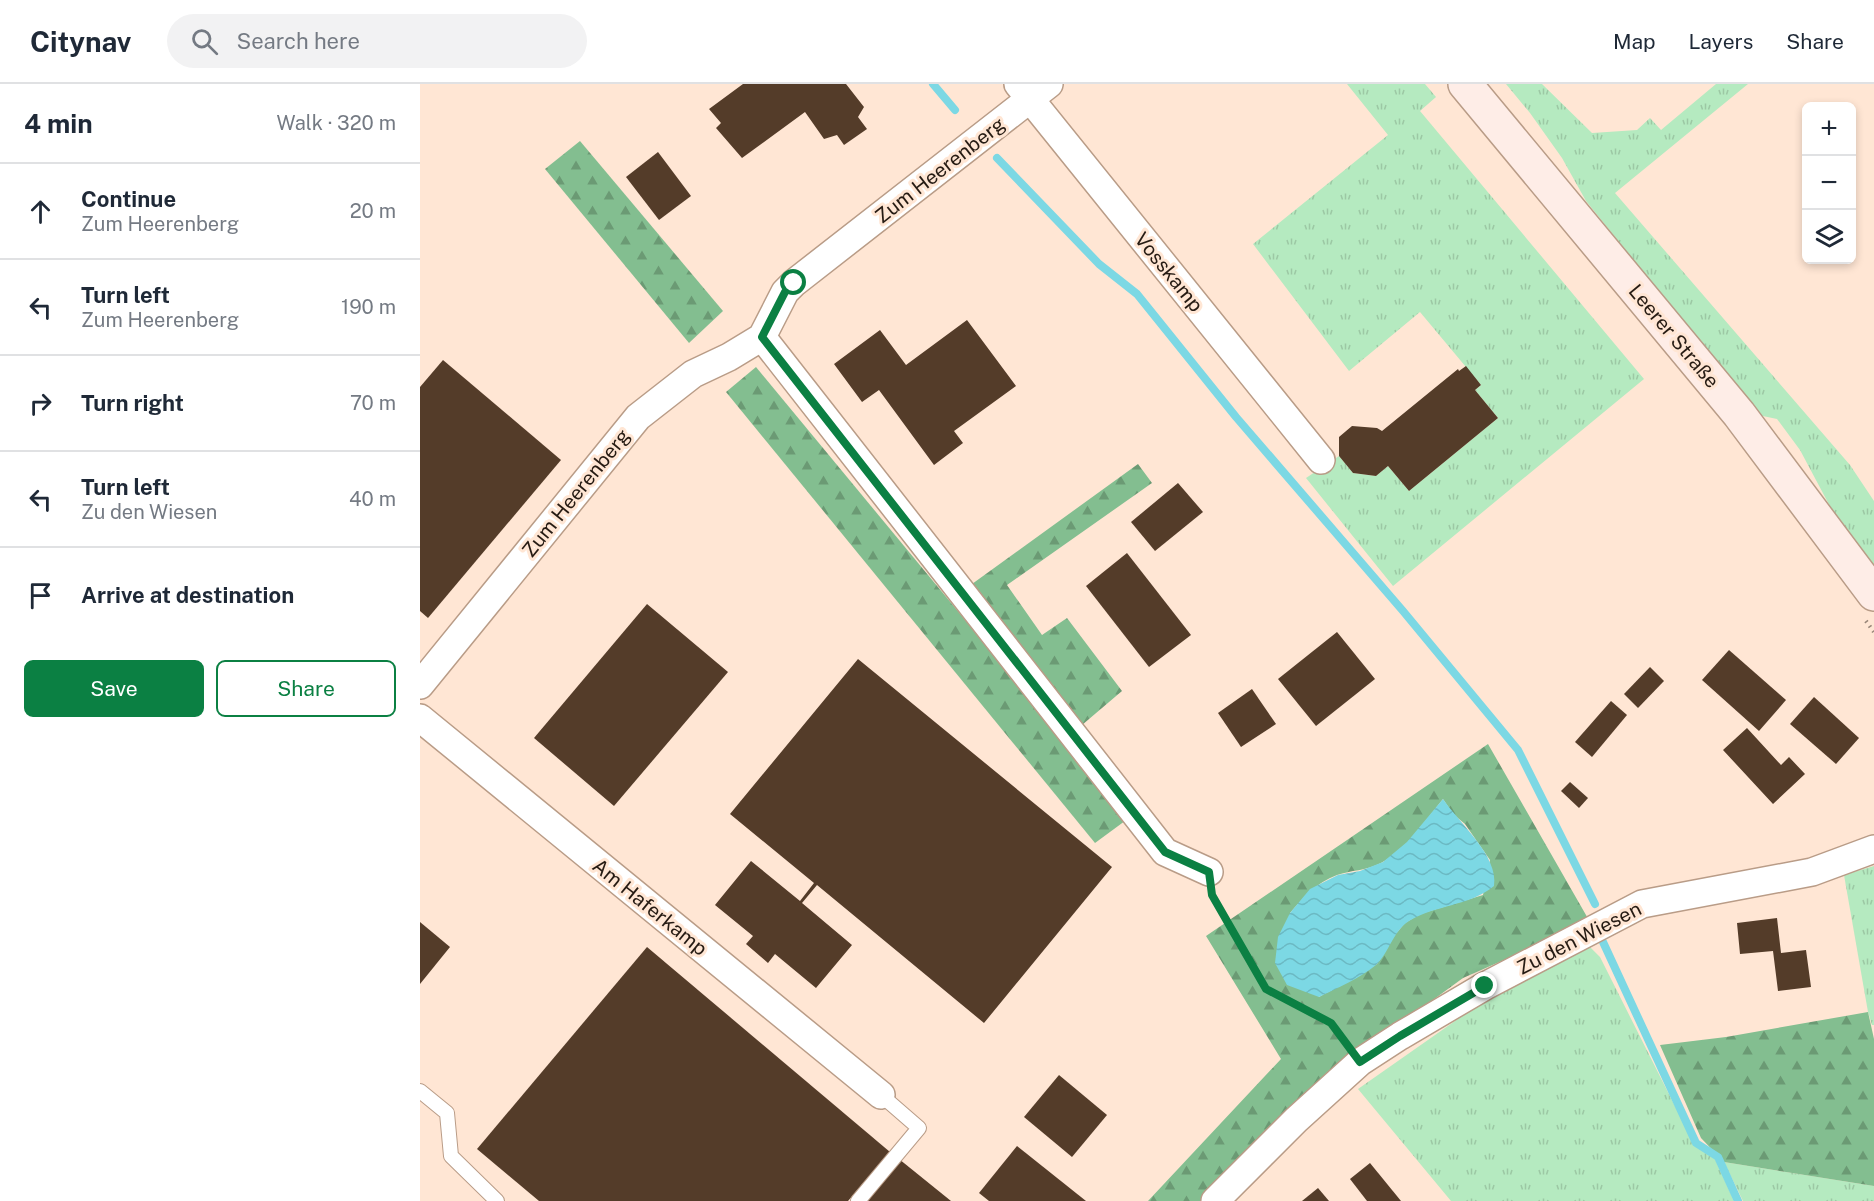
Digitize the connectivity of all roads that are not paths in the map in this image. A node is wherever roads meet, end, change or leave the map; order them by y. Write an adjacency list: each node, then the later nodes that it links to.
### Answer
1 (1465, 84): 5 (main road, Leerer Straße)
2 (1033, 89): 3 (street, Zum Heerenberg); 4 (street, Vosskamp)
3 (762, 337): 6 (street, Zum Heerenberg); 9 (street)
4 (1321, 460)
5 (1874, 594)
6 (420, 686)
7 (420, 718): 11 (street, Am Haferkamp)
8 (1874, 849): 14 (street, Zu den Wiesen)
9 (1209, 872)
10 (420, 1091): 12 (lane)
11 (881, 1095): 13 (lane)
12 (497, 1201)
13 (858, 1201)
14 (1215, 1201)

